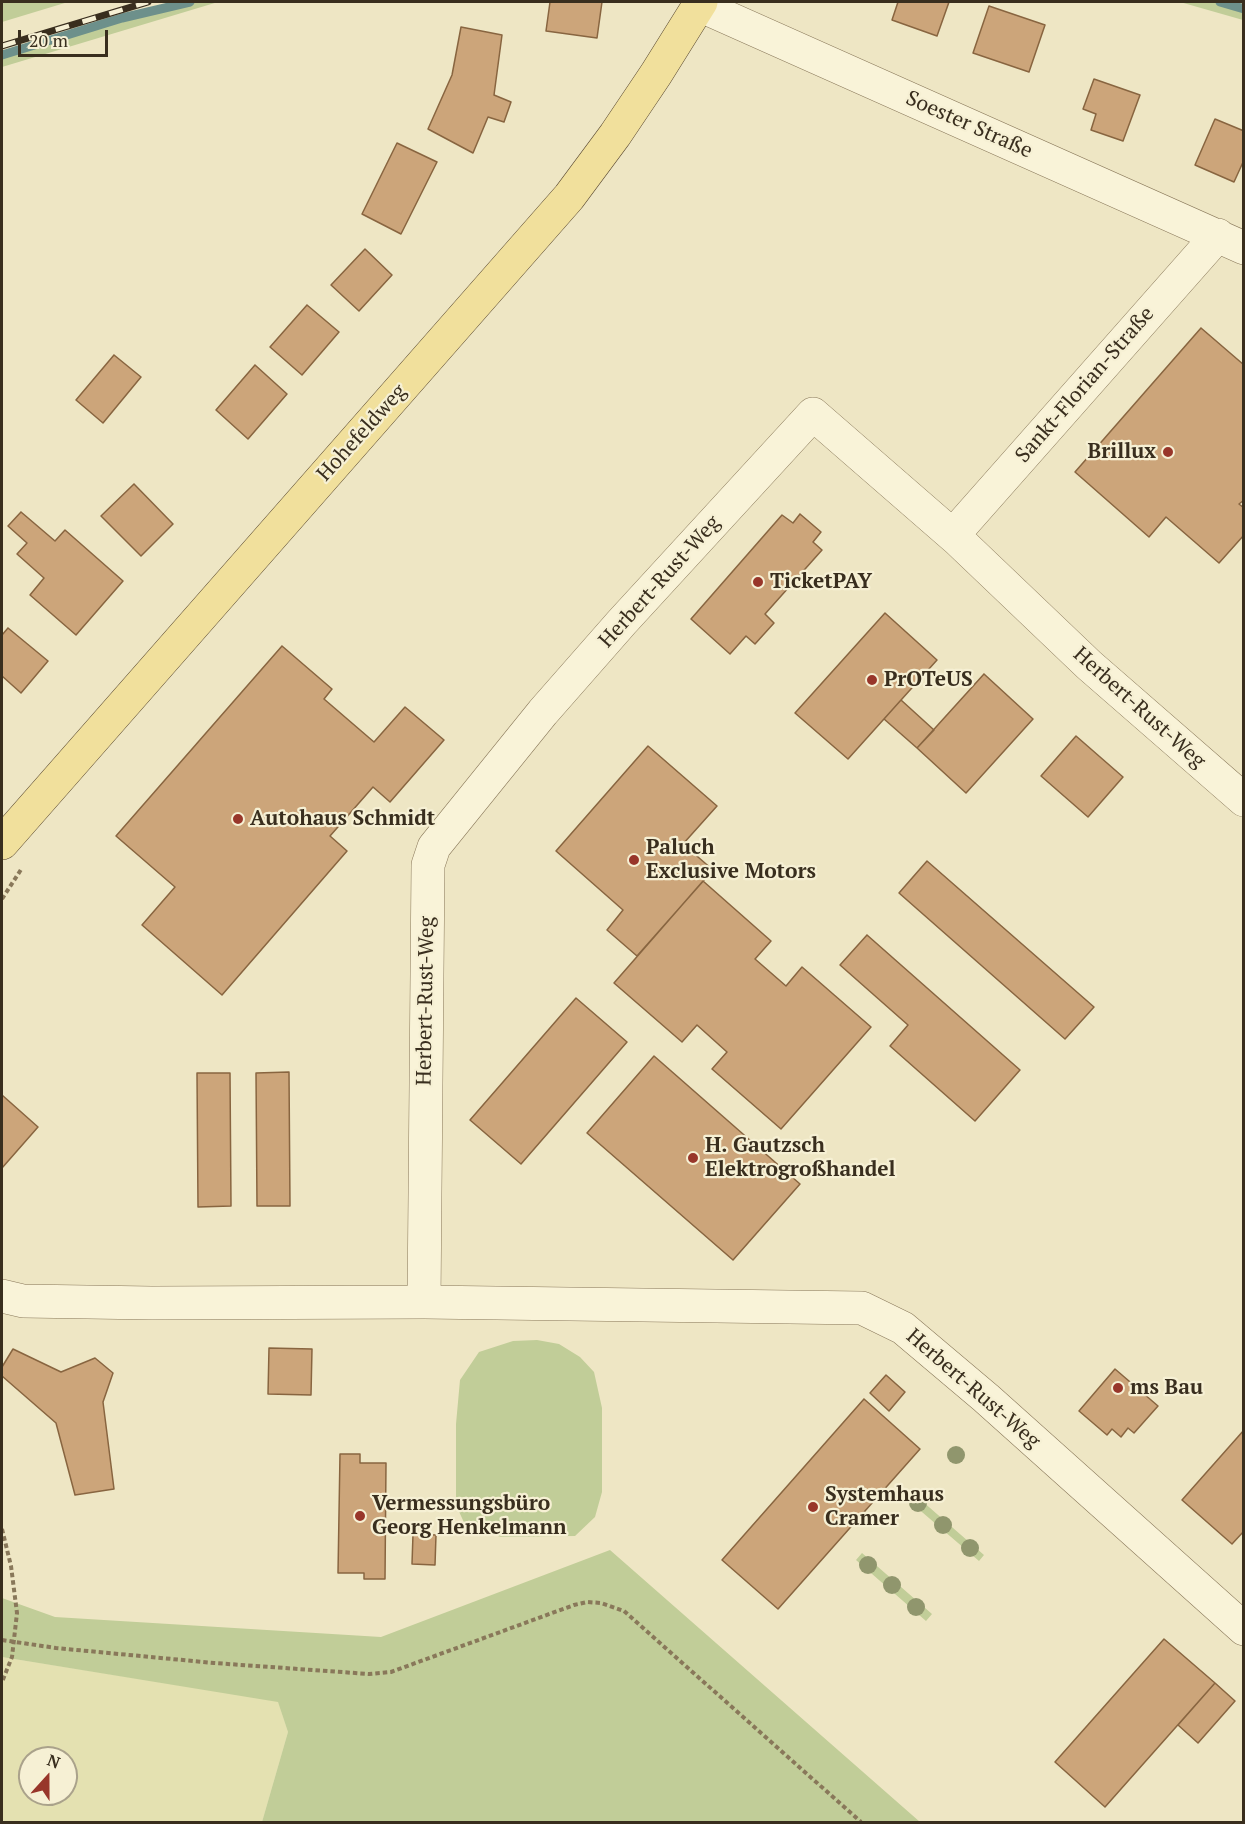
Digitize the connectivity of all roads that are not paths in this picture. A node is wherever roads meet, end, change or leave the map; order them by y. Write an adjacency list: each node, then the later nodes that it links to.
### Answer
1 (700, 3): 2 (street, Soester Straße); 5 (main road, Hohefeldweg)
2 (1231, 242): 3 (street, Sankt-Florian-Straße)
3 (953, 536): 4 (street, Herbert-Rust-Weg); 7 (street, Herbert-Rust-Weg)
4 (1244, 800)
5 (2, 843)
6 (2, 1296): 7 (street, Herbert-Rust-Weg)
7 (424, 1302): 8 (street, Herbert-Rust-Weg)
8 (1244, 1629)

